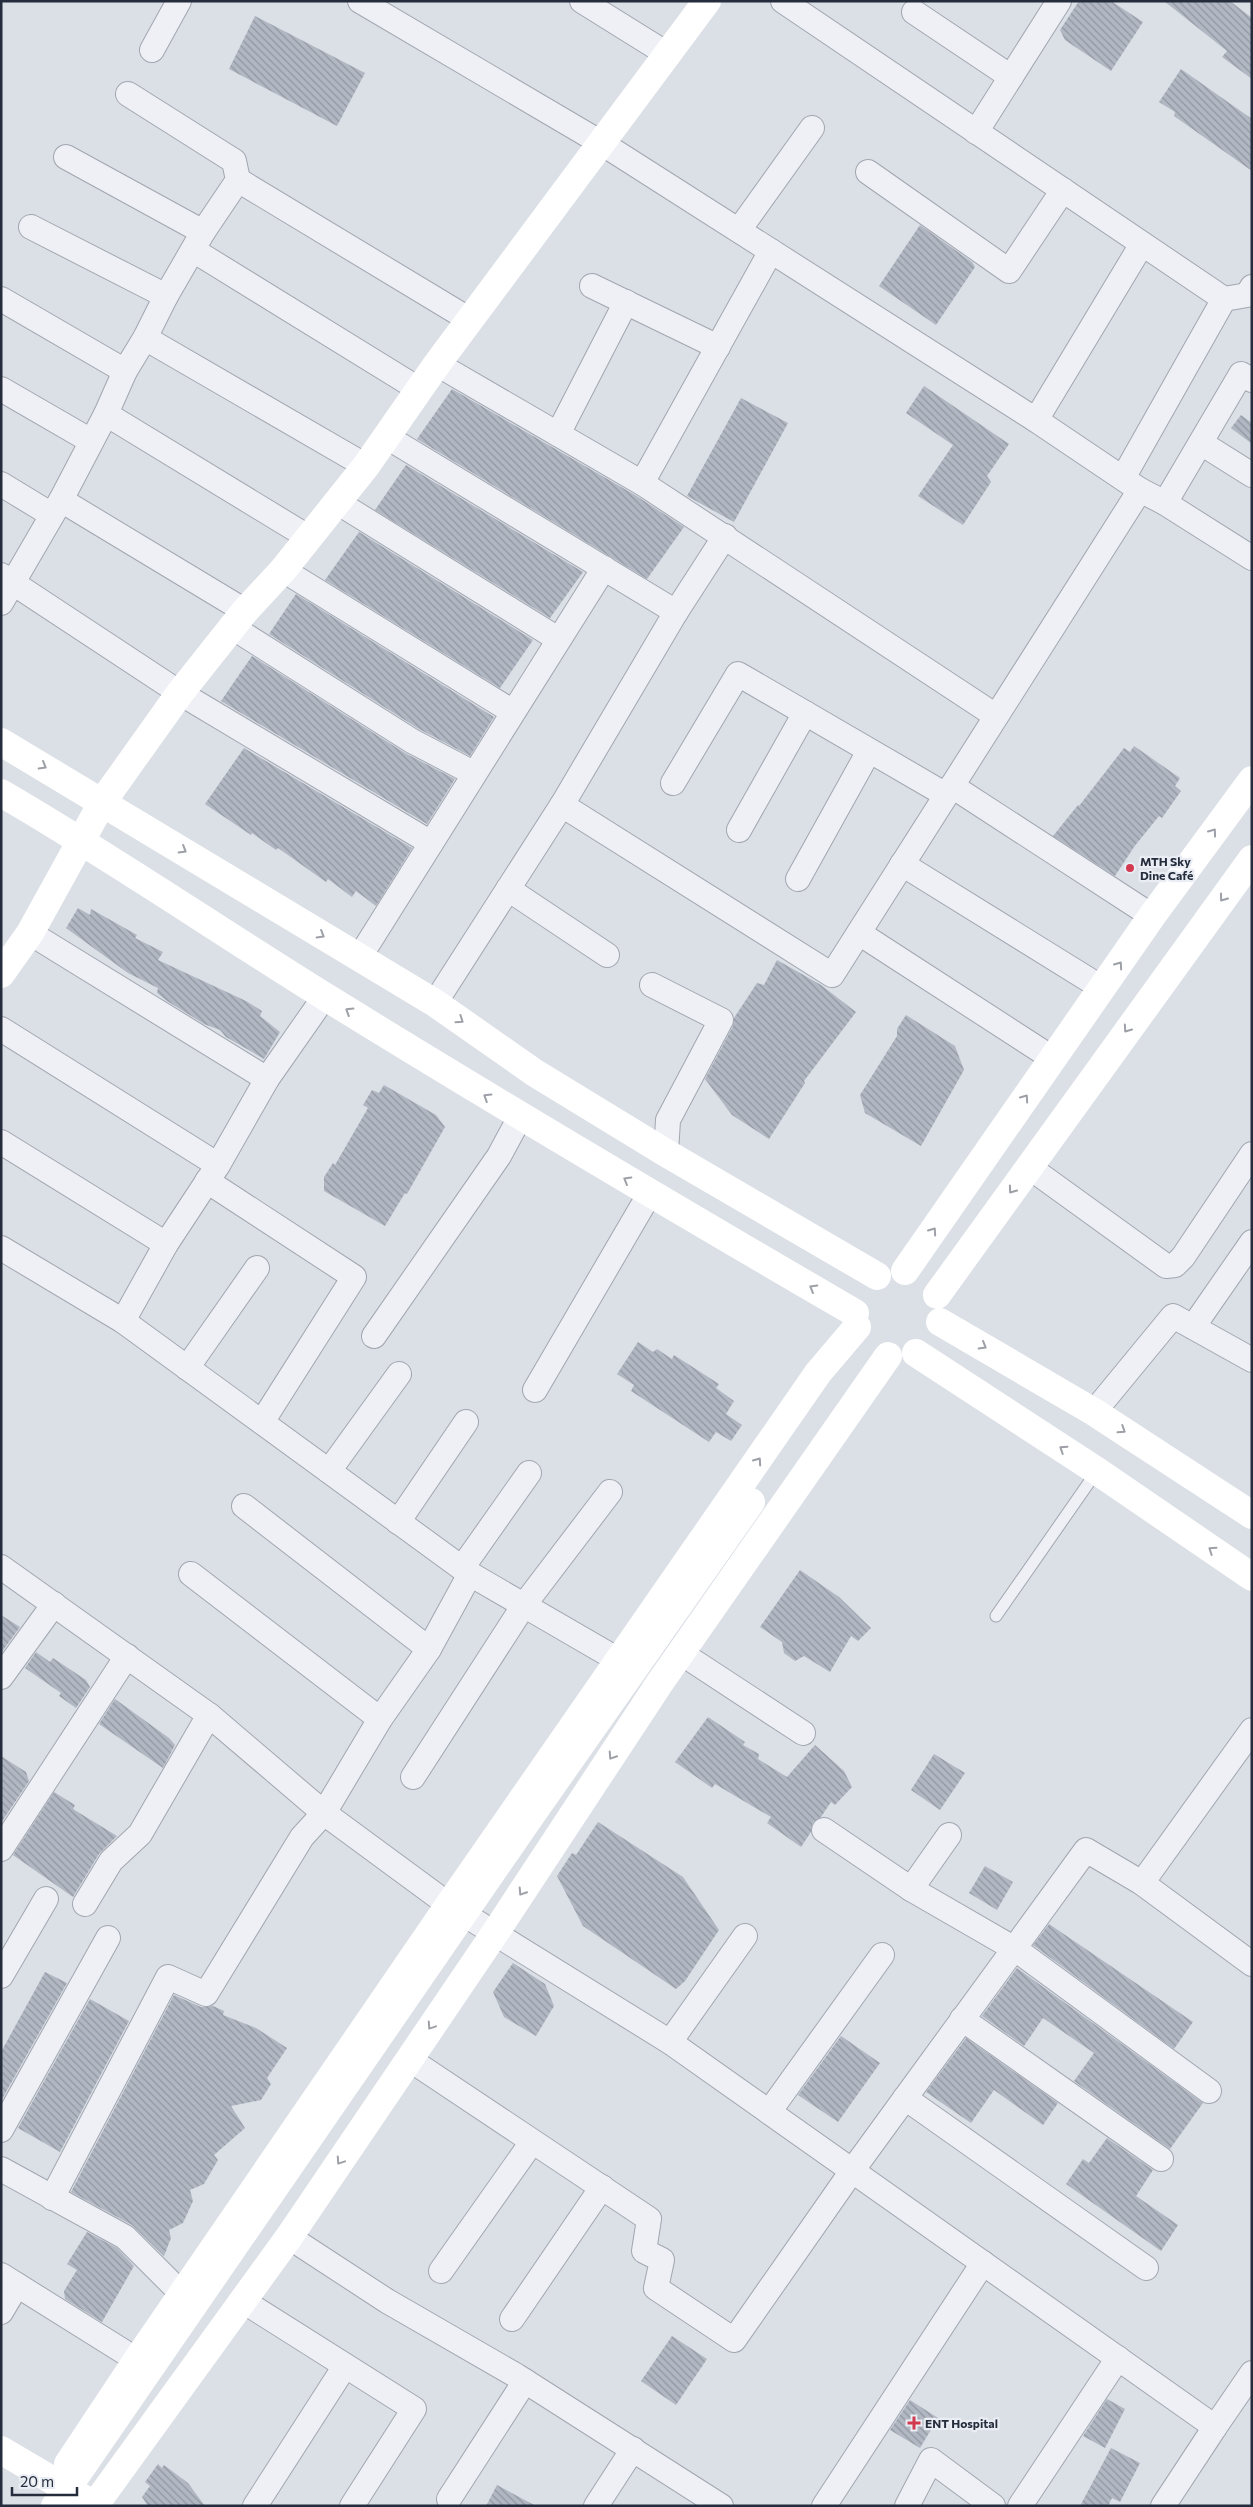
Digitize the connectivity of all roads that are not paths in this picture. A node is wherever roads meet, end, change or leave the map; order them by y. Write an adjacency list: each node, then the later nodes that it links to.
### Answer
1 (179, 1): 8 (street)
2 (360, 1): 14 (street)
3 (582, 1): 9 (street)
4 (707, 1): 9 (street)
5 (783, 1): 13 (street)
6 (1059, 1): 10 (street)
7 (914, 12): 10 (street)
8 (152, 50)
9 (667, 54): 14 (street)
10 (1011, 77): 13 (street)
11 (128, 94): 17 (street)
12 (812, 128): 20 (street)
13 (976, 132): 18 (street)
14 (603, 144): 20 (street); 30 (street)
15 (66, 158): 21 (street)
16 (868, 172): 18 (street)
17 (238, 180): 21 (street); 30 (street)
18 (1062, 190): 22 (street)
19 (31, 227): 26 (street)
20 (739, 230): 23 (street)
21 (198, 241): 26 (street); 37 (street)
22 (1142, 244): 28 (street); 39 (street)
23 (771, 251): 32 (street); 39 (street)
24 (592, 286): 29 (street)
25 (1252, 287): 28 (street)
26 (166, 296): 31 (street)
27 (1, 299): 34 (street)
28 (1224, 299): 48 (street)
29 (626, 302): 32 (street); 40 (street)
30 (470, 320): 33 (street)
31 (145, 338): 34 (street); 44 (street)
32 (718, 346): 46 (street)
33 (437, 364): 37 (street); 40 (street)
34 (125, 371): 38 (street)
35 (1252, 380): 43 (street)
36 (1, 389): 42 (street)
37 (420, 390): 41 (street)
38 (106, 414): 42 (street); 53 (street)
39 (1036, 420): 48 (street)
40 (558, 434): 46 (street)
41 (387, 437): 44 (street); 55 (street)
42 (91, 441): 51 (street)
43 (1201, 443): 45 (street); 50 (street)
44 (366, 466): 49 (street)
45 (1252, 475)
46 (642, 483): 52 (street)
47 (1, 484): 51 (street)
48 (1131, 484): 50 (street); 65 (street)
49 (337, 502): 53 (street); 61 (street)
50 (1165, 503): 54 (street)
51 (57, 507): 57 (street); 60 (street)
52 (725, 536): 59 (street); 65 (street)
53 (308, 537): 56 (street)
54 (1252, 558)
55 (604, 568): 59 (street); 61 (street)
56 (283, 570): 60 (street); 63 (street)
57 (7, 578): 58 (street); 62 (street)
58 (1, 603)
59 (676, 612): 74 (street)
60 (238, 619): 62 (street); 68 (street)
61 (558, 639): 63 (street)
62 (180, 693): 73 (street); 77 (street)
63 (513, 712): 68 (street)
64 (805, 714): 67 (street); 70 (street); 75 (street)
65 (996, 716): 71 (street)
66 (1, 742): 73 (street, one-way to 73)
67 (869, 751): 71 (street); 80 (street)
68 (473, 774): 77 (street)
69 (1252, 780): 82 (street, one-way to 69)
70 (673, 783)
71 (949, 791): 79 (street); 82 (street)
72 (1, 793): 76 (street)
73 (103, 801): 76 (street); 86 (street, one-way to 86)
74 (562, 805): 81 (street); 84 (street)
75 (739, 830)
76 (80, 839): 83 (street); 90 (street)
77 (431, 843): 86 (street)
78 (1252, 859): 99 (street, one-way to 99)
79 (902, 864): 84 (street); 89 (street)
80 (798, 879)
81 (508, 889): 85 (street); 91 (street)
82 (1152, 916): 89 (street, one-way to 82)
83 (30, 933): 87 (street); 94 (street)
84 (859, 933): 93 (street)
85 (607, 954)
86 (359, 958): 91 (street)
87 (1, 974)
88 (652, 985): 97 (street)
89 (1102, 988): 93 (street)
90 (325, 996): 94 (street); 95 (street, one-way to 90)
91 (435, 1003): 97 (street, one-way to 97)
92 (1, 1029): 100 (street)
93 (1052, 1058): 106 (street, one-way to 93)
94 (267, 1079): 100 (street)
95 (520, 1118): 101 (street, one-way to 95); 113 (street)
96 (1, 1142): 103 (street)
97 (666, 1153): 107 (street)
98 (1252, 1154): 99 (street)
99 (1029, 1167): 108 (street, one-way to 108)
100 (213, 1173): 103 (street); 123 (street)
101 (650, 1193): 109 (street, one-way to 101); 120 (street)
102 (1252, 1242): 112 (street)
103 (166, 1244): 110 (street)
104 (1, 1248): 110 (street)
105 (257, 1268): 117 (street)
106 (905, 1271): 107 (street); 108 (street)
107 (877, 1276): 109 (street)
108 (937, 1295): 111 (street)
109 (856, 1320): 115 (street); 118 (street)
110 (123, 1321): 117 (street)
111 (940, 1322): 114 (street); 122 (street, one-way to 122)
112 (1192, 1327): 116 (street); 122 (street)
113 (374, 1336)
114 (916, 1353): 115 (street); 126 (street, one-way to 114)
115 (888, 1356): 121 (street)
116 (1252, 1360)
117 (187, 1368): 123 (street)
118 (818, 1373): 130 (street); 143 (street, one-way to 118)
119 (399, 1374): 125 (street)
120 (534, 1390)
121 (857, 1401): 130 (street); 141 (street)
122 (1094, 1412): 131 (street, one-way to 131)
123 (262, 1422): 125 (street)
124 (466, 1422): 132 (street)
125 (329, 1471): 132 (street)
126 (1097, 1471): 136 (street, one-way to 126); 139 (lane)
127 (529, 1473): 134 (street)
128 (610, 1492): 138 (street)
129 (244, 1506): 140 (street)
130 (753, 1511): 196 (street, bridge); 199 (street)
131 (1252, 1515)
132 (398, 1522): 134 (street)
133 (1, 1567): 137 (street)
134 (466, 1571): 138 (street); 140 (street)
135 (191, 1574): 146 (street)
136 (1252, 1577)
137 (54, 1604): 142 (street); 144 (street)
138 (524, 1605): 143 (street); 149 (street)
139 (996, 1616)
140 (429, 1650): 146 (street)
141 (681, 1653): 148 (street); 159 (street, one-way to 159)
142 (127, 1656): 145 (street); 153 (street)
143 (620, 1661): 158 (street)
144 (1, 1676)
145 (209, 1715): 150 (street); 157 (street)
146 (380, 1719): 150 (street)
147 (1252, 1730): 154 (street)
148 (803, 1733)
149 (412, 1777)
150 (324, 1812): 158 (street); 178 (street)
151 (824, 1830): 155 (street)
152 (949, 1834): 155 (street)
153 (1, 1849)
154 (1142, 1883): 162 (street); 164 (street)
155 (910, 1889): 162 (street)
156 (46, 1899): 165 (street)
157 (85, 1904)
158 (449, 1905): 159 (street); 184 (street)
159 (495, 1933): 167 (street); 168 (street, one-way to 168)
160 (745, 1936): 167 (street)
161 (108, 1938): 172 (street)
162 (1015, 1949): 166 (street); 169 (street)
163 (882, 1954): 171 (street)
164 (1252, 1964)
165 (1, 1976)
166 (962, 2019): 170 (street); 174 (street)
167 (670, 2042): 171 (street)
168 (409, 2059): 173 (street); 179 (street, one-way to 179)
169 (1209, 2091)
170 (905, 2098): 176 (street); 181 (street)
171 (769, 2112): 176 (street)
172 (1, 2130)
173 (532, 2142): 177 (street); 182 (street)
174 (1161, 2160)
175 (1, 2169): 178 (street)
176 (852, 2170): 177 (street); 180 (street)
177 (602, 2188): 187 (street)
178 (52, 2198): 184 (street)
179 (289, 2237): 185 (street); 192 (street)
180 (982, 2263): 188 (street); 203 (street)
181 (1146, 2268)
182 (441, 2271)
183 (9, 2280): 186 (street); 189 (street)
184 (183, 2295): 189 (street)
185 (243, 2300): 190 (street); 199 (street)
186 (1, 2312)
187 (512, 2319)
188 (1118, 2358): 193 (street); 206 (street)
189 (136, 2360): 196 (street)
190 (345, 2366): 200 (street); 201 (street)
191 (1252, 2373): 193 (street)
192 (525, 2381): 195 (street); 197 (street)
193 (1215, 2427): 207 (street)
194 (1, 2450): 196 (street)
195 (632, 2450): 198 (street); 202 (street)
196 (56, 2494): 199 (street)
197 (450, 2499)
198 (706, 2502)
199 (89, 2505)
200 (255, 2506)
201 (352, 2506)
202 (596, 2506)
203 (824, 2506)
204 (907, 2506): 205 (street)
205 (992, 2506)
206 (1020, 2506)
207 (1163, 2506)

